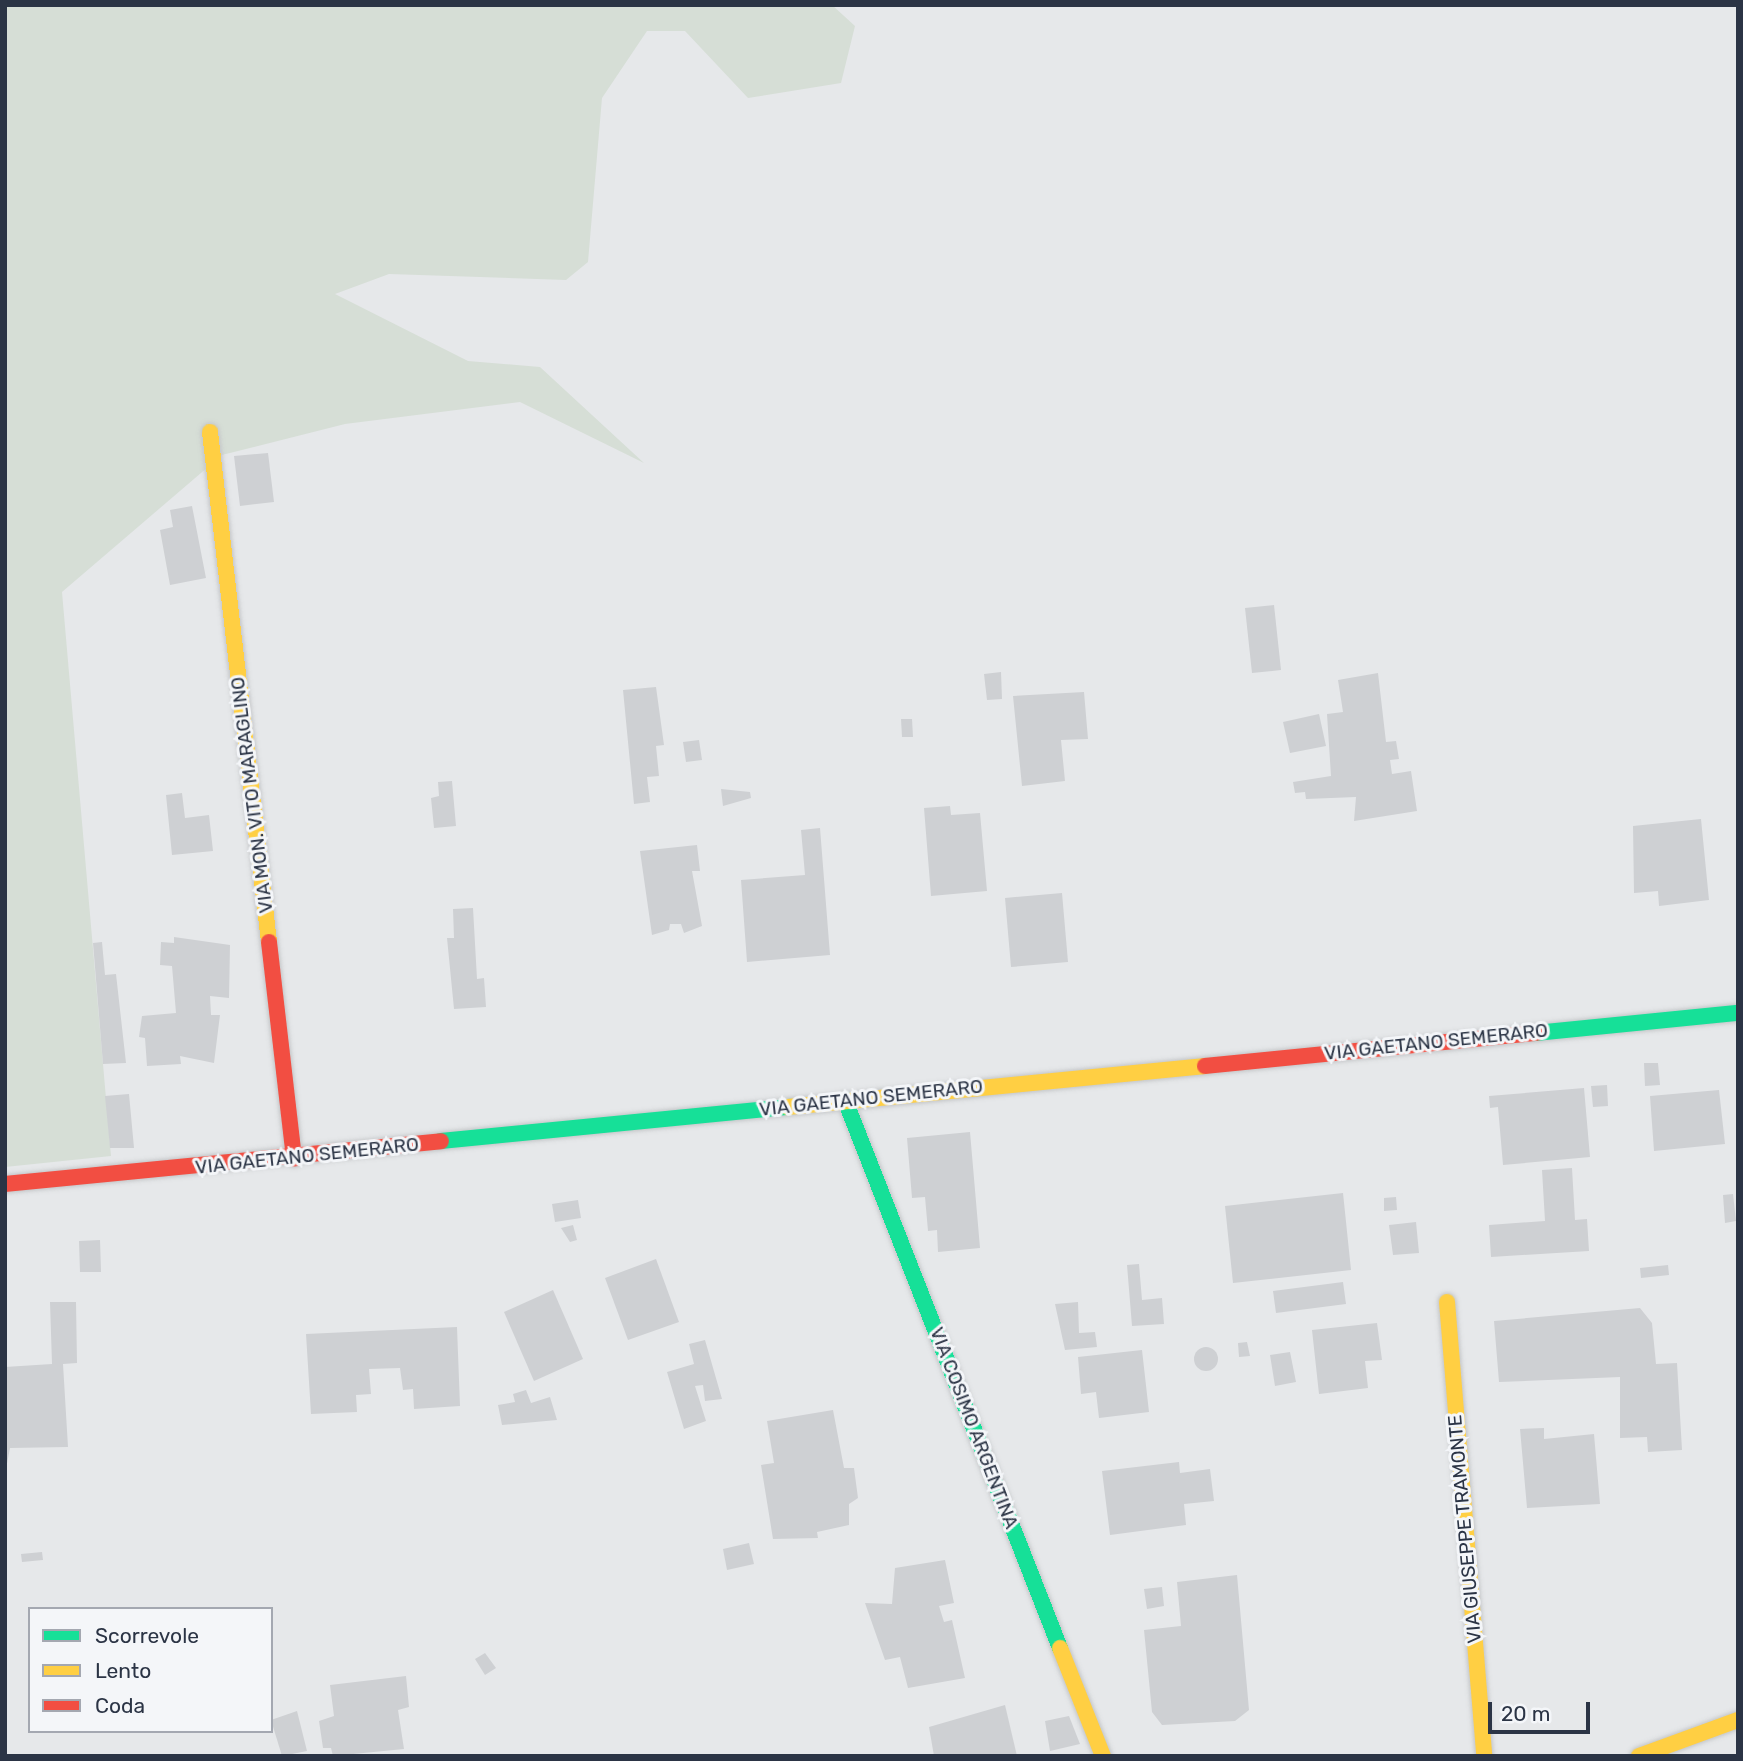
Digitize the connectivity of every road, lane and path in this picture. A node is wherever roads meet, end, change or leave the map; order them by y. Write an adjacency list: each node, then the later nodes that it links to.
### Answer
1 (210, 432): 4 (street, VIA MON. VITO MARAGLINO)
2 (1738, 1013): 3 (street, VIA GAETANO SEMERARO)
3 (845, 1100): 4 (street, VIA GAETANO SEMERARO); 8 (street, VIA COSIMO ARGENTINA)
4 (294, 1159): 5 (street, VIA GAETANO SEMERARO)
5 (5, 1184)
6 (1447, 1302): 9 (street, VIA GIUSEPPE TRAMONTE)
7 (1738, 1720): 10 (street)
8 (1103, 1756)
9 (1484, 1756)
10 (1639, 1756)

